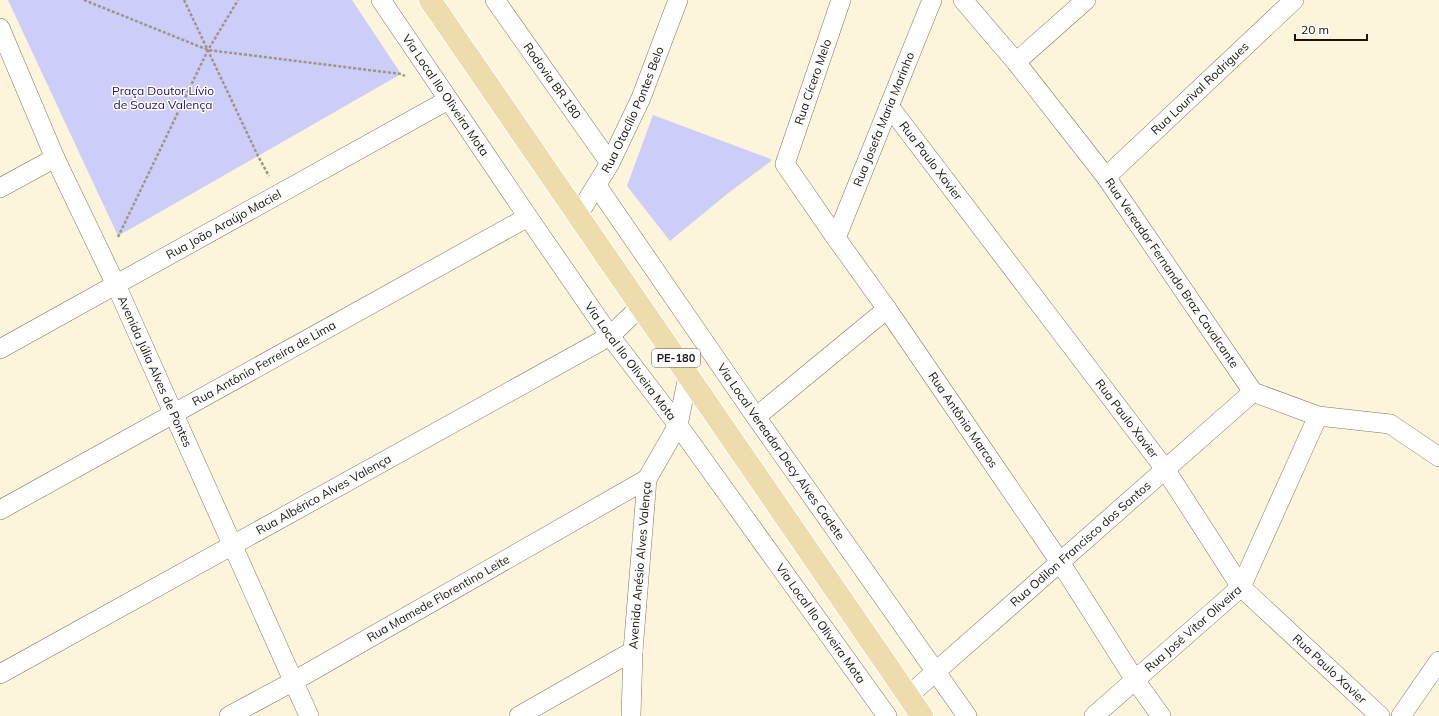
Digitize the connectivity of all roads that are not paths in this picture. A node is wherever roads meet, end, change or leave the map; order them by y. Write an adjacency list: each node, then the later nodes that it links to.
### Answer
1 (381, 0): 12 (street, Via Local Ilo Oliveira Mota)
2 (430, 0): 20 (main road, PE-180)
3 (495, 0): 15 (street, Rodovia BR 180)
4 (678, 0): 15 (street, Rua Otacílio Pontes Belo)
5 (841, 0): 16 (street, Rua Cícero Melo)
6 (932, 0): 13 (street, Rua Josefa Maria Marinho)
7 (964, 0): 11 (street, Rua Vereador Fernando Braz Cavalcante)
8 (1086, 0): 11 (street)
9 (1294, 0): 17 (street, Rua Lourival Rodrigues)
10 (0, 28): 14 (street, Avenida Júlia Alves de Pontes)
11 (1016, 62): 17 (street, Rua Vereador Fernando Braz Cavalcante)
12 (448, 100): 21 (street, Via Local Ilo Oliveira Mota); 23 (street, Rua João Araújo Maciel)
13 (889, 106): 22 (street, Rua Josefa Maria Marinho); 35 (street, Rua Paulo Xavier)
14 (55, 158): 19 (street); 23 (street, Avenida Júlia Alves de Pontes)
15 (610, 163): 18 (street, Rua Otacílio Pontes Belo)
16 (785, 164): 22 (street, Rua Antônio Marcos)
17 (1106, 177): 29 (street, Rua Vereador Fernando Braz Cavalcante)
18 (596, 186): 20 (street, Rua Otacílio Pontes Belo); 32 (street, Via Local Vereador Decy Alves Cadete)
19 (0, 188)
20 (578, 215): 24 (main road, PE-180)
21 (528, 217): 26 (street, Via Local Ilo Oliveira Mota); 30 (street, Rua Antônio Ferreira de Lima)
22 (836, 238): 25 (street, Rua Antônio Marcos)
23 (116, 285): 27 (street, Rua João Araújo Maciel); 30 (street, Avenida Júlia Alves de Pontes)
24 (640, 307): 26 (street, Rua Albérico Alves Valença); 28 (main road, PE-180)
25 (887, 309): 32 (street); 39 (street, Rua Antônio Marcos)
26 (610, 336): 33 (street, Via Local Ilo Oliveira Mota); 38 (street, Rua Albérico Alves Valença)
27 (0, 349)
28 (688, 376): 33 (street, Avenida Anésio Alves Valença); 47 (main road, PE-180)
29 (1253, 392): 31 (street); 35 (street, Rua Odilon Francisco dos Santos)
30 (173, 413): 37 (street, Rua Antônio Ferreira de Lima); 38 (street, Avenida Júlia Alves de Pontes)
31 (1318, 416): 34 (street); 40 (street, Rua José Vitor Oliveira)
32 (756, 417): 43 (street, Via Local Vereador Decy Alves Cadete)
33 (678, 425): 36 (street, Avenida Anésio Alves Valença); 52 (street, Via Local Ilo Oliveira Mota)
34 (1439, 457)
35 (1165, 469): 39 (street, Rua Odilon Francisco dos Santos); 40 (street, Rua Paulo Xavier)
36 (647, 479): 41 (street, Avenida Anésio Alves Valença); 46 (street, Rua Mamede Florentino Leite)
37 (0, 510)
38 (232, 546): 44 (street, Rua Albérico Alves Valença); 46 (street, Avenida Júlia Alves de Pontes)
39 (1060, 562): 43 (street, Rua Odilon Francisco dos Santos); 45 (street, Rua Antônio Marcos)
40 (1241, 587): 45 (street, Rua José Vitor Oliveira); 57 (street, Rua Paulo Xavier)
41 (633, 652): 50 (street); 51 (street, Avenida Anésio Alves Valença)
42 (1439, 661): 58 (street)
43 (936, 672): 47 (street, Rua Odilon Francisco dos Santos); 54 (street, Via Local Vereador Decy Alves Cadete)
44 (0, 674)
45 (1135, 680): 55 (street, Rua José Vitor Oliveira); 56 (street, Rua Antônio Marcos)
46 (294, 681): 48 (street, Rua Mamede Florentino Leite); 49 (street, Avenida Júlia Alves de Pontes)
47 (908, 696): 53 (main road, PE-180)
48 (229, 716)
49 (309, 716)
50 (519, 716)
51 (631, 716)
52 (888, 716)
53 (922, 716)
54 (967, 716)
55 (1094, 716)
56 (1161, 716)
57 (1380, 716)
58 (1401, 716)

